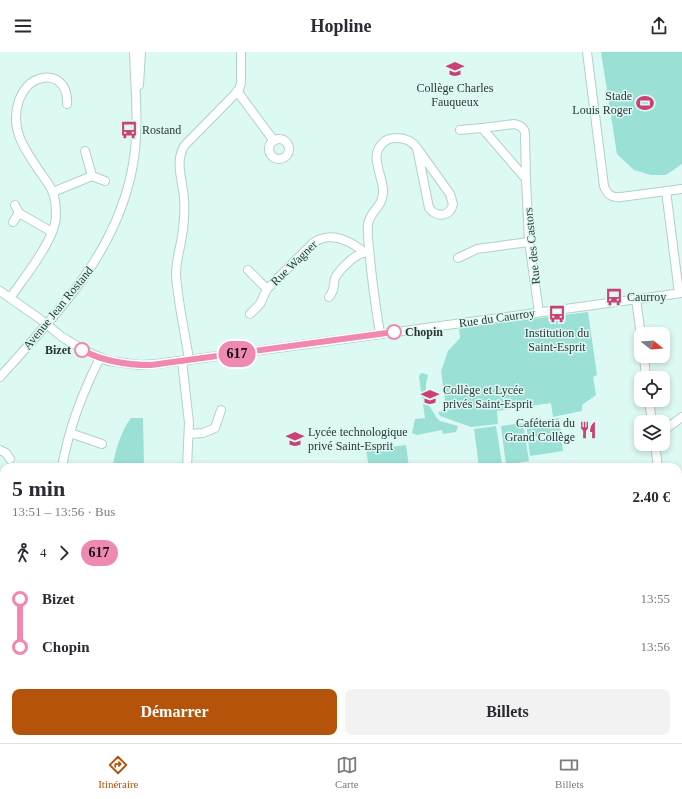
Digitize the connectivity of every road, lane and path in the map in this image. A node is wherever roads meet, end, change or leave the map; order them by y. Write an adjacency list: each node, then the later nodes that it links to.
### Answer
1 (134, 52): 7 (street, Avenue Jean Rostand)
2 (141, 52): 7 (street, Avenue Jean Rostand)
3 (241, 52): 5 (street)
4 (587, 52): 17 (street)
5 (238, 91): 10 (street); 39 (street)
6 (67, 104): 18 (street)
7 (136, 118): 35 (street, Avenue Jean Rostand)
8 (482, 128): 9 (street, Rue des Castors); 14 (street); 14 (street, Rue des Castors)
9 (460, 130)
10 (274, 140)
11 (417, 148): 11 (street); 24 (street)
12 (84, 151): 13 (street)
13 (92, 176): 15 (street); 18 (street)
14 (526, 179): 23 (street, Rue des Castors)
15 (105, 181)
16 (682, 189): 17 (street)
17 (666, 191): 29 (street)
18 (53, 192): 22 (street)
19 (15, 205): 20 (street)
20 (19, 213): 21 (street); 22 (street)
21 (13, 222)
22 (52, 232): 31 (street)
23 (529, 242): 25 (street); 33 (street, Rue des Castors)
24 (367, 252): 27 (street, Rue Wagner); 30 (street); 37 (street)
25 (458, 258)
26 (248, 270): 27 (street, Rue Wagner)
27 (267, 289): 34 (street, Rue Wagner)
28 (0, 291): 31 (street, Rue du Caurroy)
29 (680, 293): 32 (street, Rue du Caurroy)
30 (328, 297)
31 (10, 298): 35 (street, Rue du Caurroy)
32 (636, 299): 33 (street, Rue du Caurroy); 36 (street)
33 (539, 312): 37 (street, Rue du Caurroy)
34 (250, 314)
35 (47, 325): 38 (street, Rue du Caurroy); 40 (street, Avenue Jean Rostand)
36 (640, 327)
37 (380, 334): 39 (street, Rue du Caurroy)
38 (100, 358): 39 (street, Rue du Caurroy); 44 (street)
39 (185, 360): 45 (street)
40 (0, 377)
41 (221, 410): 45 (street)
42 (682, 417): 43 (street)
43 (670, 426)
44 (70, 433): 46 (street); 50 (street)
45 (189, 434): 51 (street)
46 (102, 444)
47 (0, 450): 49 (street)
48 (656, 451): 52 (street)
49 (10, 459)
50 (63, 463)
51 (187, 463)
52 (657, 463)

